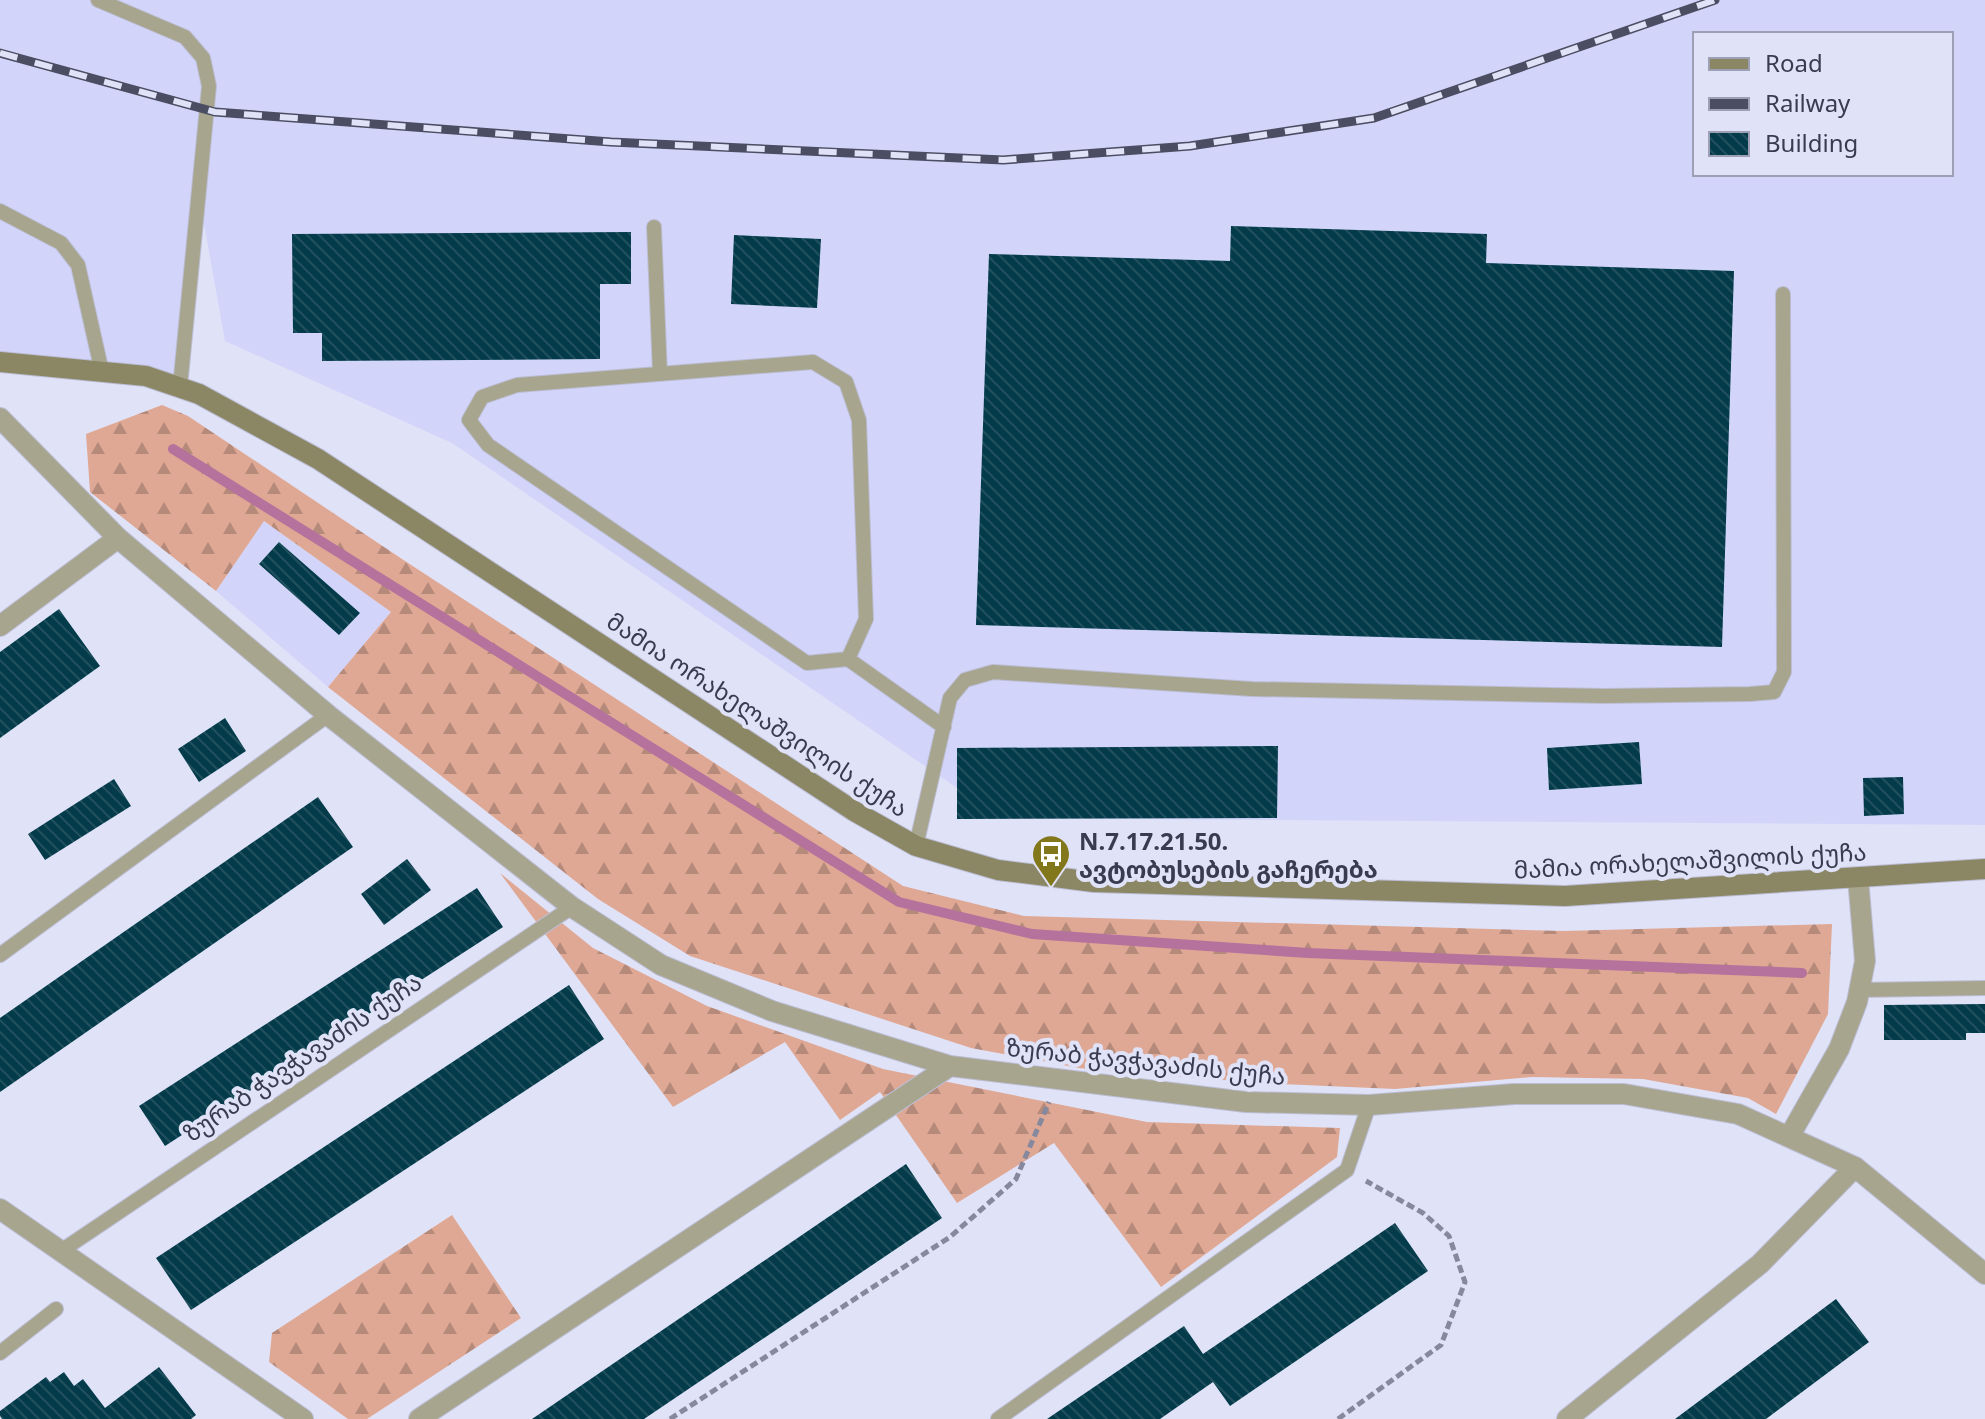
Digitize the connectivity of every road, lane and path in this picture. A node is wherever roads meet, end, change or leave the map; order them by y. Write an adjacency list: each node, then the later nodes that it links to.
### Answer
1 (98, 0): 8 (lane)
2 (0, 211): 6 (lane)
3 (654, 227): 7 (lane)
4 (1783, 294): 14 (lane)
5 (0, 362): 6 (street, მამია ორახელაშვილის ქუჩა)
6 (102, 372): 8 (street, მამია ორახელაშვილის ქუჩა)
7 (660, 374): 12 (lane); 12 (lane)
8 (180, 387): 15 (street, მამია ორახელაშვილის ქუჩა)
9 (0, 418): 10 (street, ზურაბ ჭავჭავაძის ქუჩა)
10 (118, 538): 11 (street); 13 (street, ზურაბ ჭავჭავაძის ქუჩა)
11 (0, 626)
12 (848, 659): 14 (lane)
13 (328, 715): 18 (street, ზურაბ ჭავჭავაძის ქუჩა); 19 (lane)
14 (944, 727): 15 (lane)
15 (916, 846): 17 (street, მამია ორახელაშვილის ქუჩა)
16 (1985, 869): 17 (street, მამია ორახელაშვილის ქუჩა)
17 (1858, 878): 21 (street)
18 (572, 907): 22 (street, ზურაბ ჭავჭავაძის ქუჩა); 29 (lane, ზურაბ ჭავჭავაძის ქუჩა)
19 (0, 955)
20 (1985, 988): 21 (lane)
21 (1859, 990): 25 (street)
22 (950, 1066): 23 (street, ზურაბ ჭავჭავაძის ქუჩა); 34 (street)
23 (1058, 1079): 24 (street, ზურაბ ჭავჭავაძის ქუჩა); 35 (path)
24 (1369, 1105): 25 (street, ზურაბ ჭავჭავაძის ქუჩა); 27 (lane)
25 (1789, 1137): 26 (street, ზურაბ ჭავჭავაძის ქუჩა)
26 (1855, 1167): 30 (street, ზურაბ ჭავჭავაძის ქუჩა); 38 (street)
27 (1347, 1170): 36 (lane); 37 (path)
28 (0, 1209): 29 (street)
29 (61, 1251): 33 (street)
30 (1985, 1274)
31 (56, 1309): 32 (lane)
32 (0, 1353)
33 (303, 1419)
34 (419, 1419)
35 (670, 1419)
36 (998, 1419)
37 (1338, 1419)
38 (1567, 1419)

